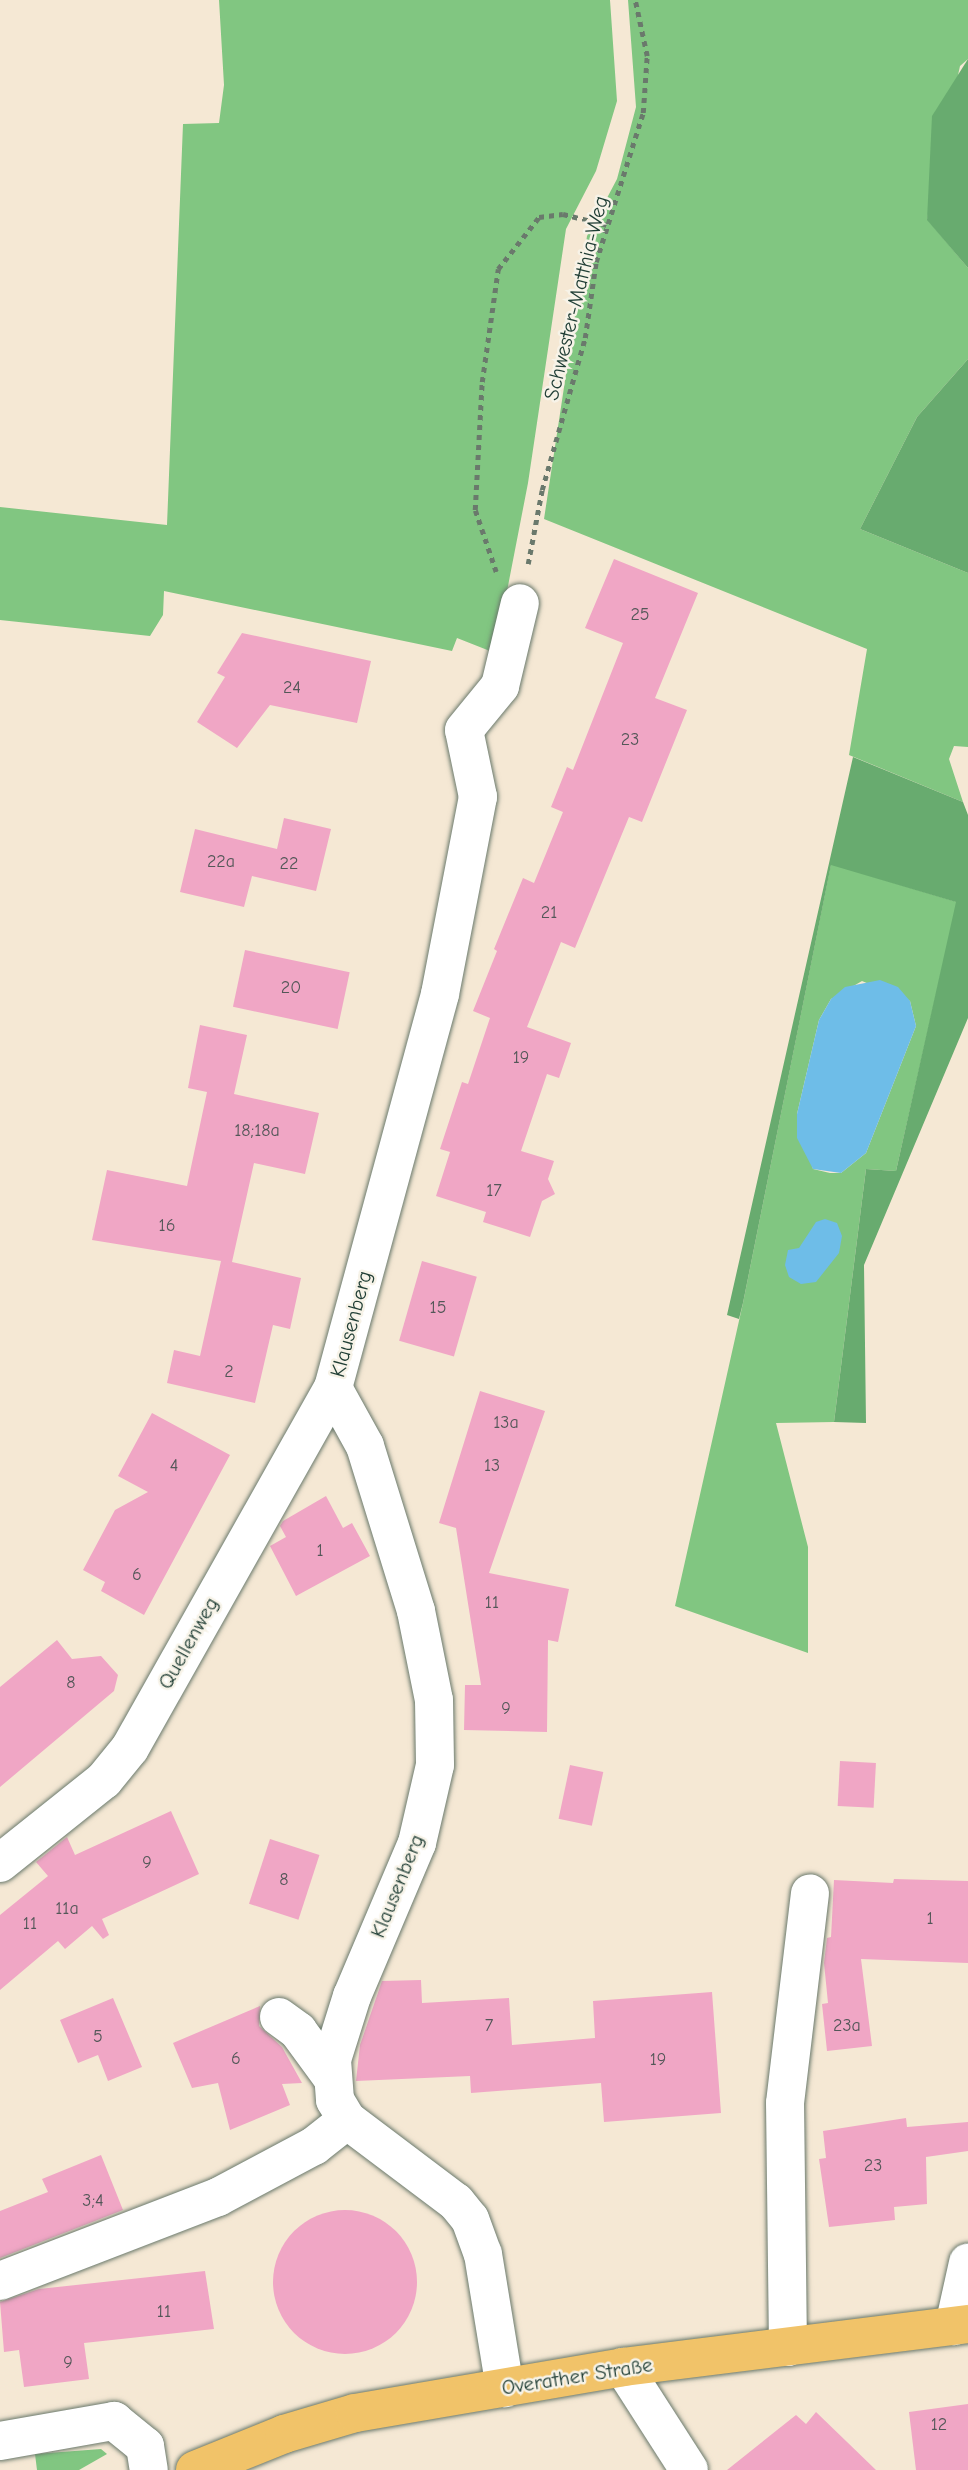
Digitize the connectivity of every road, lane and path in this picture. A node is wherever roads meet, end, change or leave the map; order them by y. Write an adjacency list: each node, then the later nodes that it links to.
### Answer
1 (635, 0): 2 (path, Schwester-Matthia-Weg)
2 (607, 225): 3 (path, Schwester-Matthia-Weg); 3 (path)
3 (520, 603): 4 (street, Klausenberg)
4 (334, 1388): 5 (street, Quellenweg); 8 (street, Klausenberg)
5 (0, 1863)
6 (810, 1893): 13 (street)
7 (279, 2017): 8 (street)
8 (333, 2080): 9 (street, Klausenberg)
9 (347, 2120): 11 (street); 15 (street)
10 (968, 2263): 12 (street)
11 (0, 2281)
12 (961, 2325): 13 (main road, Overather Straße)
13 (788, 2347): 14 (main road, Overather Straße)
14 (623, 2367): 15 (main road, Overather Straße); 19 (street)
15 (505, 2388): 18 (main road, Overather Straße)
16 (0, 2441): 17 (street)
17 (149, 2470)
18 (195, 2470)
19 (689, 2470)

